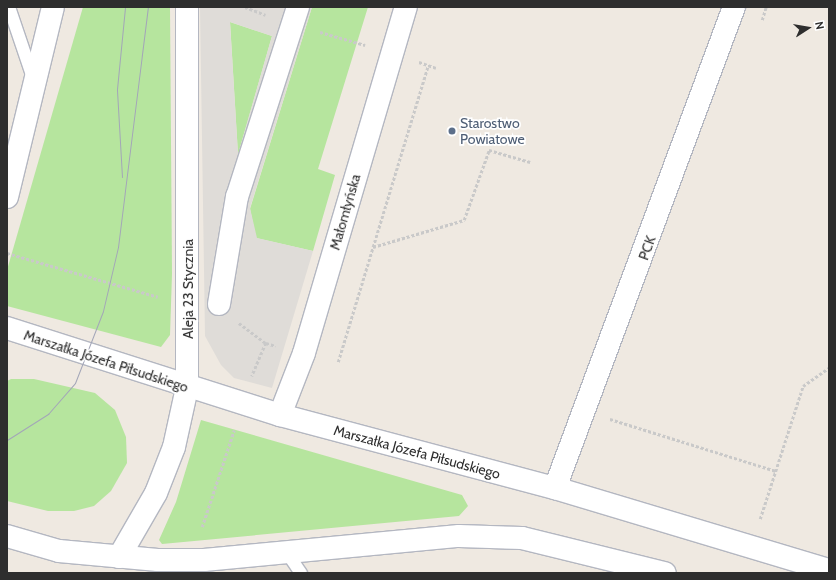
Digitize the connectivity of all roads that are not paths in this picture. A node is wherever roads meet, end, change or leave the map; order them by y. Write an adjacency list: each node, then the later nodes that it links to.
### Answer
1 (9, 7): 7 (lane)
2 (53, 7): 7 (street)
3 (187, 7): 11 (street, Aleja 23 Stycznia)
4 (406, 7): 12 (street, Małomłyńska)
5 (734, 7): 13 (street, PCK)
6 (295, 16): 9 (street)
7 (35, 83): 8 (street)
8 (7, 197)
9 (219, 304)
10 (7, 328): 11 (street, Marszałka Józefa Piłsudskiego)
11 (187, 388): 12 (street, Marszałka Józefa Piłsudskiego); 16 (street, Aleja 23 Stycznia)
12 (280, 415): 13 (street, Marszałka Józefa Piłsudskiego)
13 (555, 488): 17 (street, Marszałka Józefa Piłsudskiego)
14 (7, 536): 16 (street)
15 (286, 551): 16 (street); 18 (lane); 19 (street)
16 (119, 557)
17 (829, 570)
18 (301, 573)
19 (665, 573)

